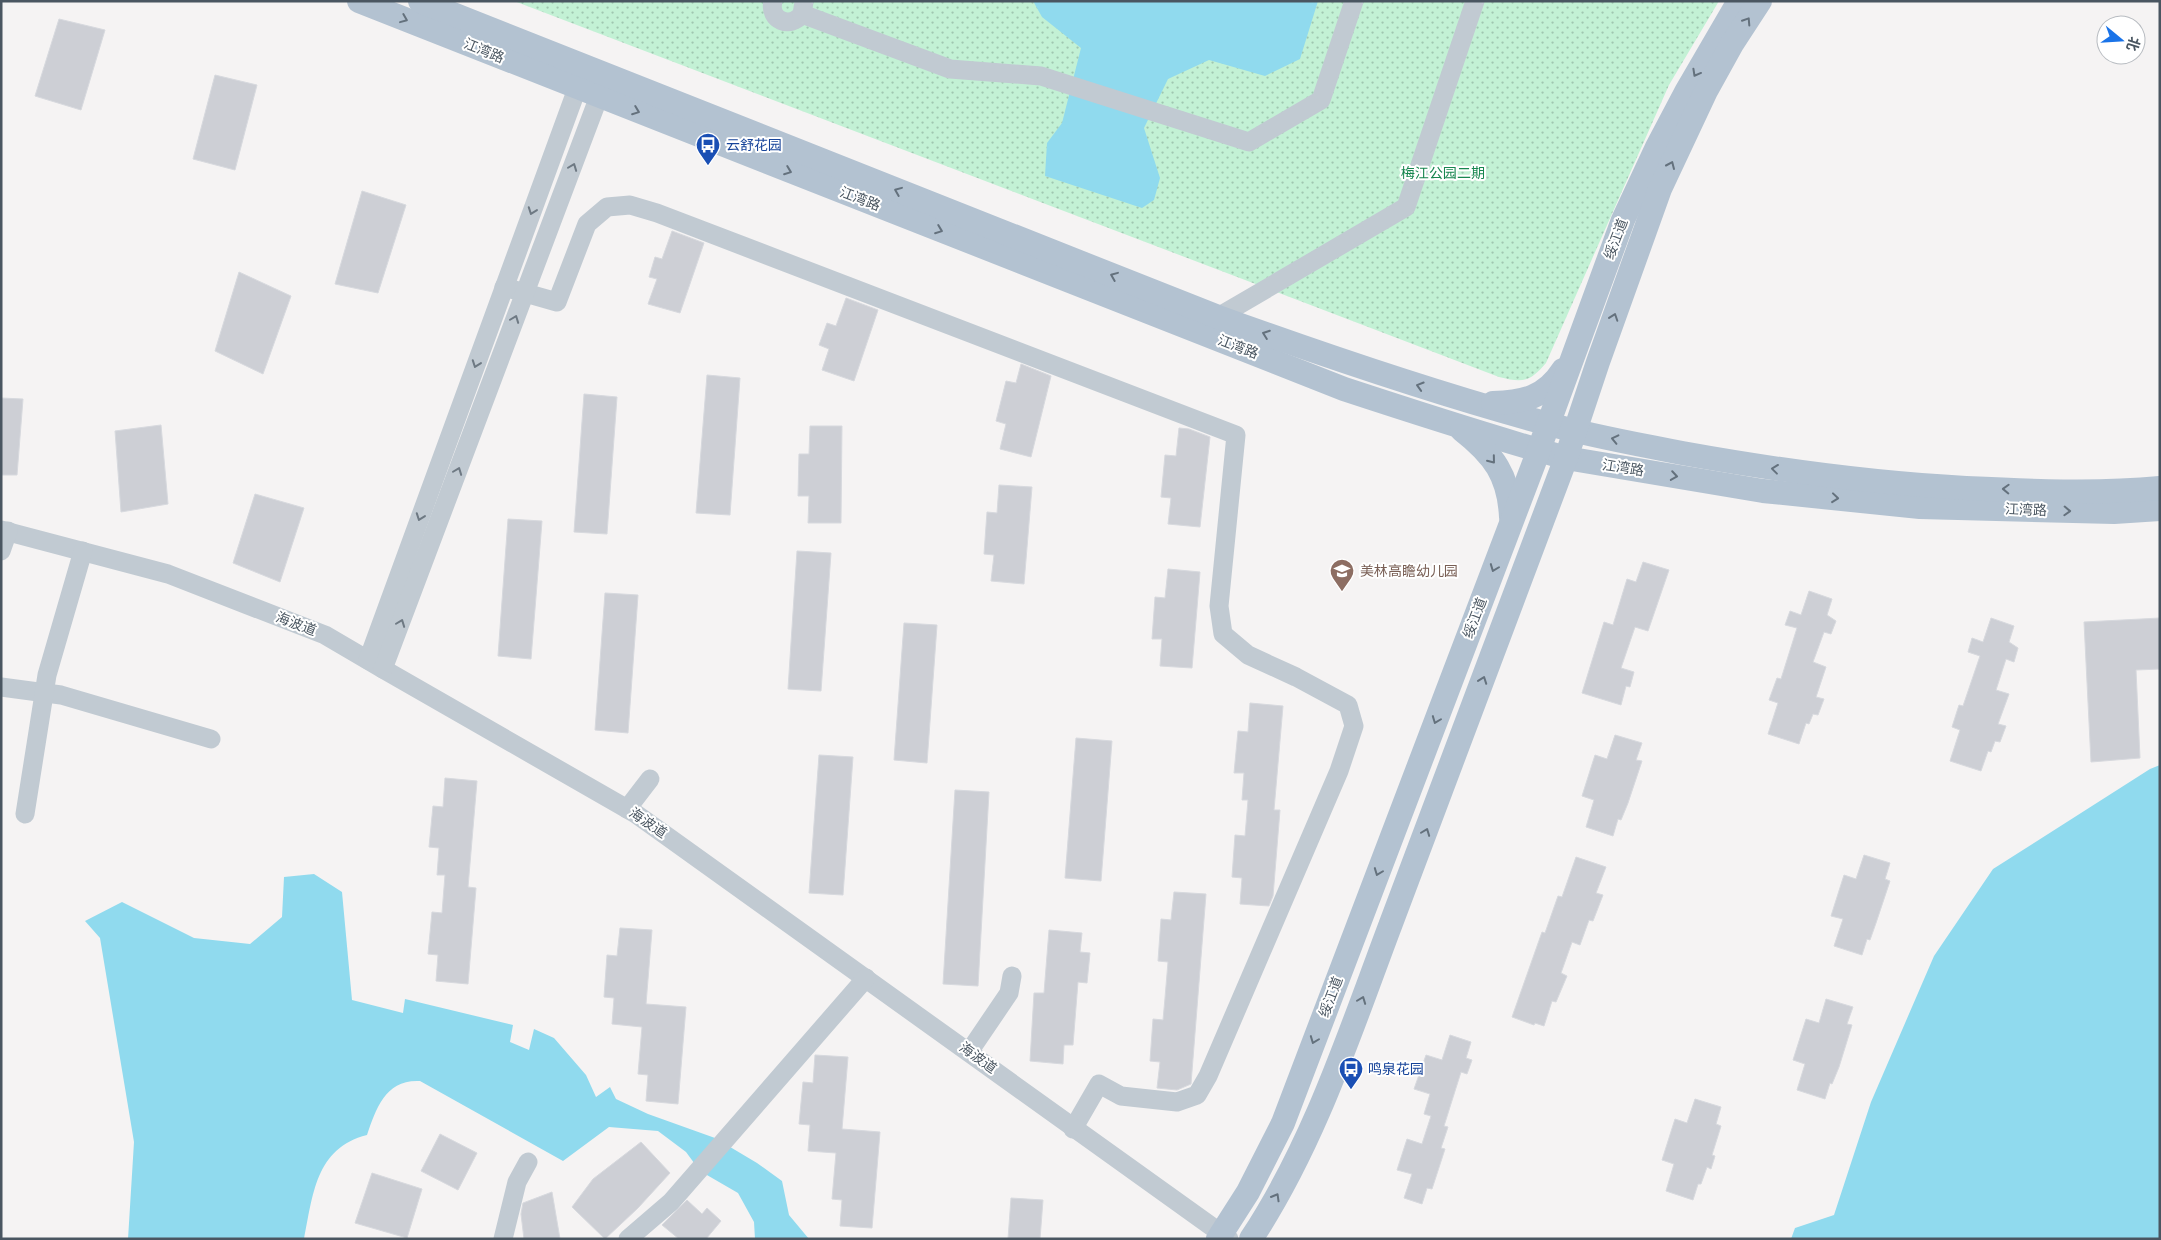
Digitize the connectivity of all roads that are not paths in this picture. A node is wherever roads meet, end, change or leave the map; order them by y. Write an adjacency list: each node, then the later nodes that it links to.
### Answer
1 (359, 1): 9 (main road, 江湾路, one-way to 9)
2 (420, 1): 9 (main road, 江湾路)
3 (1354, 1): 8 (street)
4 (1474, 1): 12 (street)
5 (1739, 1): 13 (main road, 绥江道, one-way to 13)
6 (1760, 1): 14 (main road, 绥江道, one-way to 6)
7 (768, 3): 8 (street)
8 (803, 8)
9 (592, 82): 10 (street, one-way to 10); 11 (street, one-way to 9); 12 (main road, 江湾路, one-way to 9); 17 (main road, 江湾路, one-way to 17)
10 (504, 287): 11 (street); 29 (street, one-way to 29)
11 (525, 293): 29 (street, one-way to 11); 39 (street)
12 (1218, 317): 15 (main road, 江湾路, one-way to 12)
13 (1573, 354): 15 (main road); 16 (main road, 绥江道)
14 (1598, 362): 16 (main road); 19 (main road, 绥江道)
15 (1466, 400): 16 (main road, 江湾路); 18 (main road)
16 (1545, 420): 18 (main road); 19 (main road, 江湾路); 20 (main road, 绥江道)
17 (1457, 426): 18 (main road); 20 (main road, 江湾路); 24 (main road, one-way to 24)
18 (1507, 428): 20 (main road)
19 (1574, 430): 21 (main road, 绥江道); 22 (main road, 江湾路, one-way to 19)
20 (1532, 453): 21 (main road, 江湾路); 24 (main road, 绥江道); 26 (main road)
21 (1566, 458): 23 (main road, 江湾路, one-way to 23); 26 (main road, 绥江道)
22 (2160, 488)
23 (2160, 510)
24 (1511, 522): 41 (main road, 绥江道, one-way to 41)
25 (4, 530): 27 (street); 28 (street, 海波道)
26 (1538, 531): 44 (main road, 绥江道, one-way to 26)
27 (1, 551)
28 (83, 551): 29 (street, 海波道); 31 (street)
29 (376, 664): 34 (street, 海波道)
30 (1, 687): 31 (street)
31 (43, 693): 32 (street); 35 (street)
32 (211, 739)
33 (650, 779): 34 (street)
34 (627, 809): 37 (street, 海波道)
35 (25, 814)
36 (1012, 976): 38 (street)
37 (866, 978): 38 (street, 海波道); 43 (street)
38 (969, 1052): 39 (street, 海波道)
39 (1073, 1128): 41 (street, 海波道)
40 (528, 1162): 42 (street)
41 (1223, 1237)
42 (503, 1239)
43 (628, 1239)
44 (1251, 1239)

